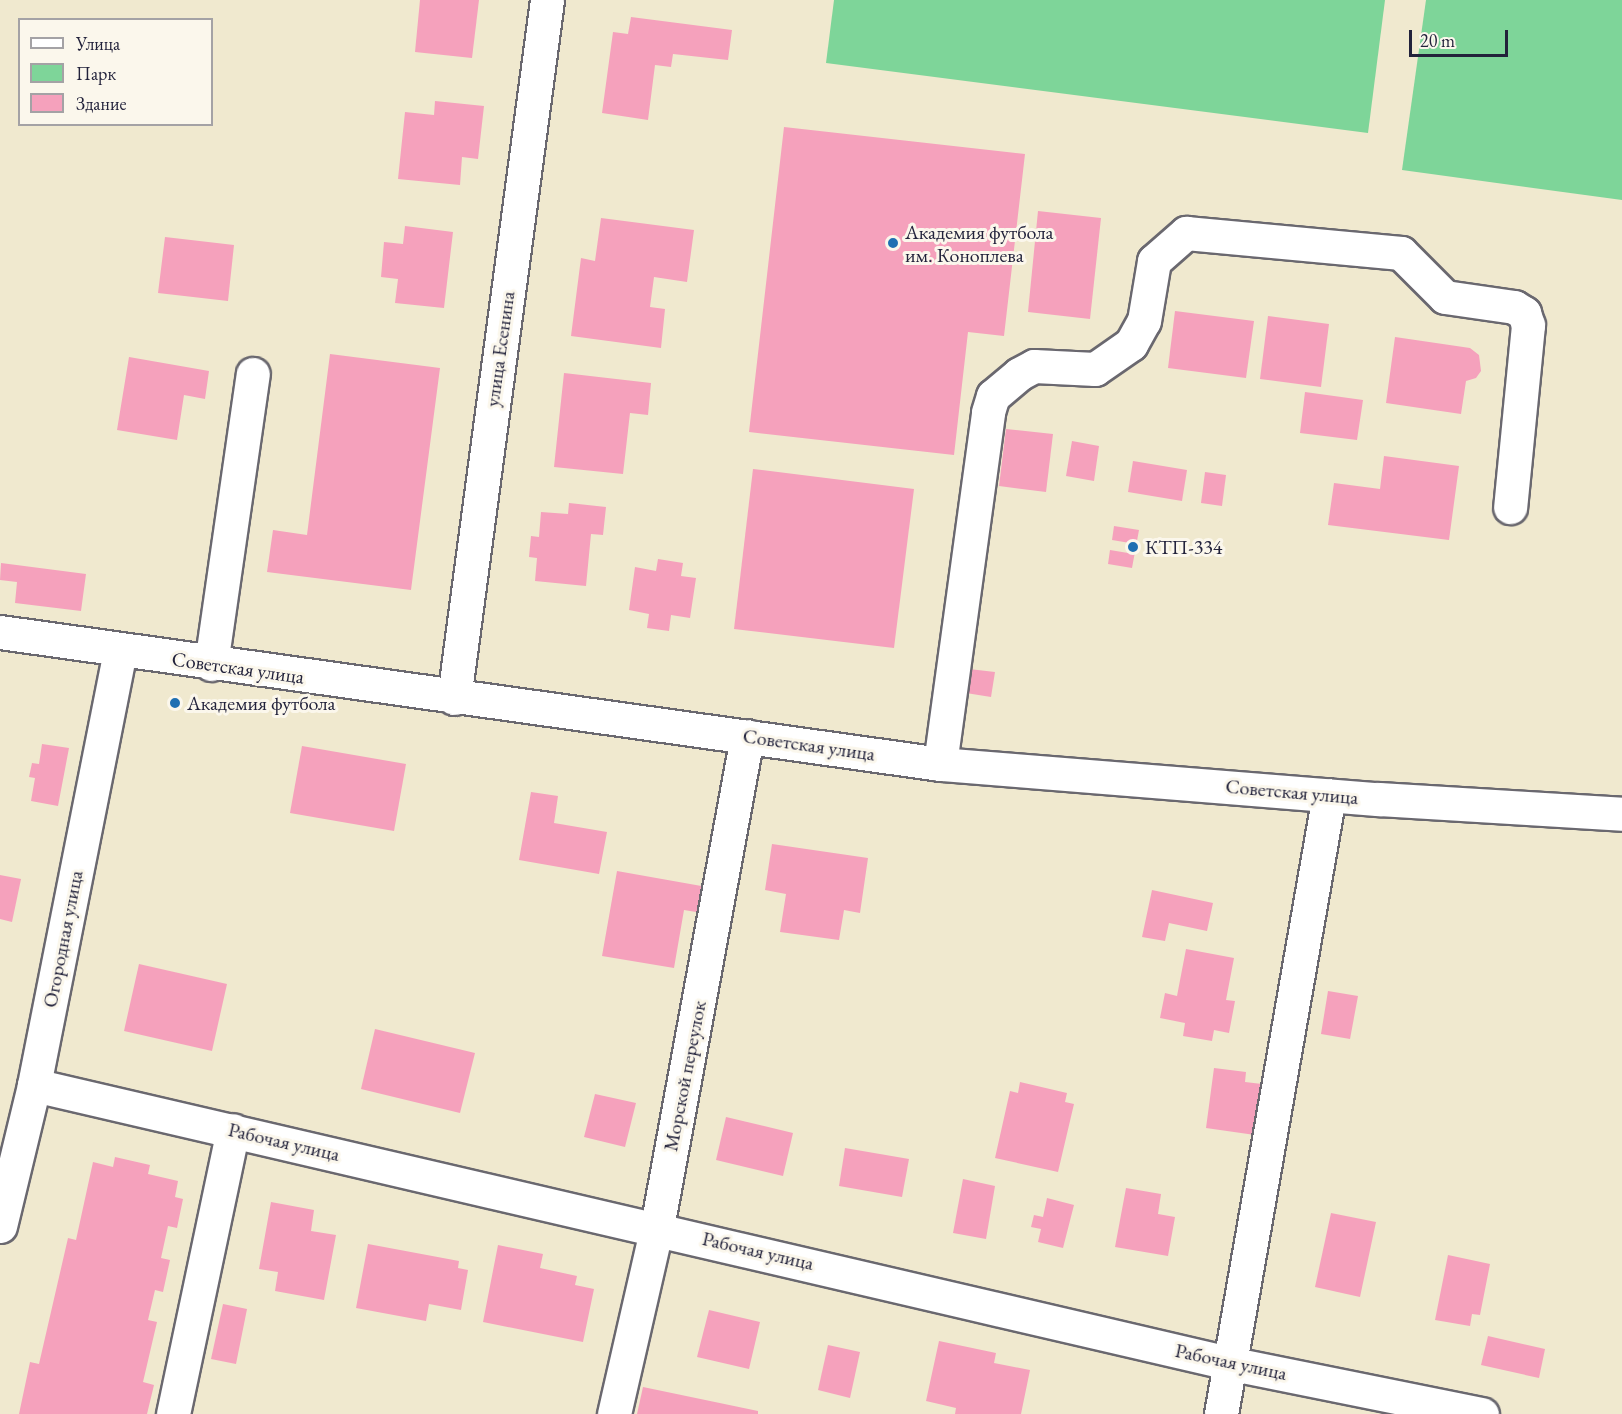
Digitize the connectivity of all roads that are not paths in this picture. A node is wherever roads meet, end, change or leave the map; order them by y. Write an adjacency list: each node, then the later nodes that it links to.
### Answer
1 (547, 0): 7 (street, улица Есенина)
2 (253, 374): 6 (street)
3 (1509, 507): 9 (street)
4 (0, 632): 5 (street, Советская улица)
5 (120, 651): 6 (street, Советская улица); 12 (street, Огородная улица)
6 (211, 664): 7 (street, Советская улица)
7 (454, 698): 8 (street, Советская улица)
8 (747, 736): 9 (street, Советская улица); 15 (street, Морской переулок)
9 (940, 764): 10 (street, Советская улица)
10 (1329, 795): 11 (street, Советская улица); 16 (street)
11 (1622, 814)
12 (34, 1085): 13 (street, Рабочая улица); 14 (street, Огородная улица)
13 (233, 1130): 15 (street, Рабочая улица); 17 (street)
14 (0, 1226)
15 (657, 1227): 16 (street, Рабочая улица); 18 (street, Морской переулок)
16 (1233, 1364): 19 (street); 20 (street, Рабочая улица)
17 (173, 1414)
18 (614, 1414)
19 (1221, 1414)
20 (1482, 1414)

